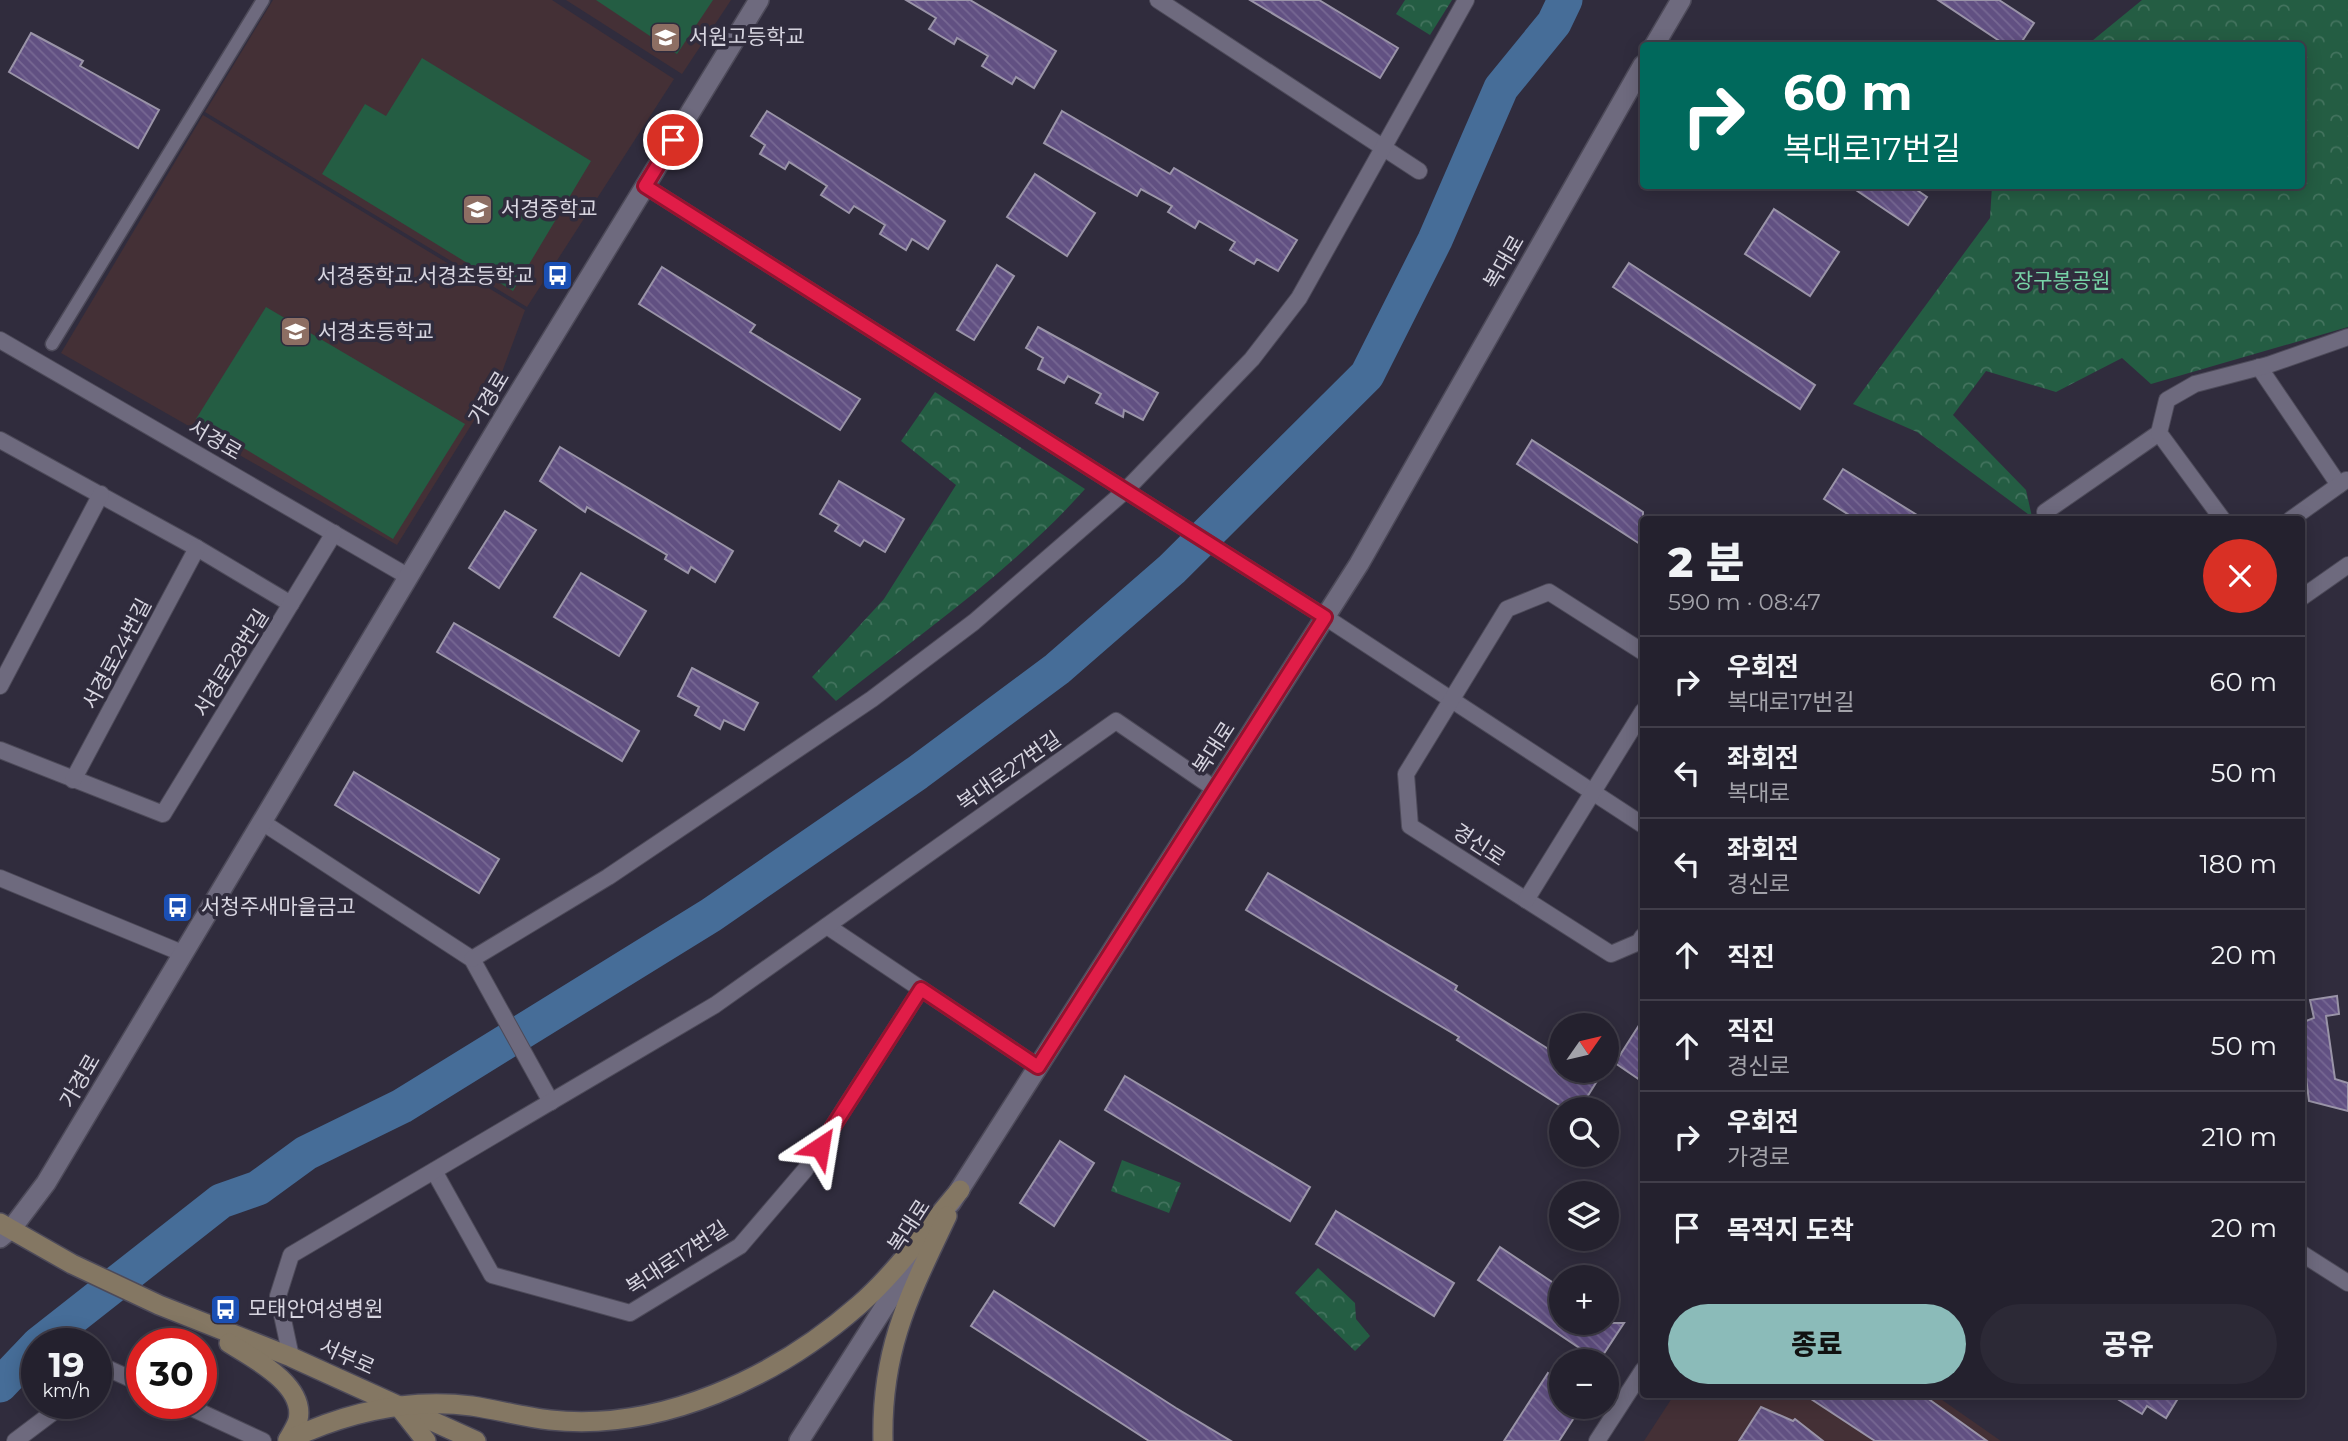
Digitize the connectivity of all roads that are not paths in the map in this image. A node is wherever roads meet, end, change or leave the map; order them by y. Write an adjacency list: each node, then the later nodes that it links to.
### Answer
1 (263, 0): 13 (street)
2 (759, 0): 10 (street, 가경로)
3 (1158, 0): 8 (street)
4 (1466, 0): 8 (street)
5 (1681, 0): 6 (street)
6 (1656, 42)
7 (1640, 70): 29 (street, 복대로)
8 (1382, 147): 9 (street); 18 (street)
9 (1419, 171)
10 (645, 186): 18 (street); 26 (street, 가경로)
11 (2348, 337): 14 (street)
12 (0, 340): 23 (street, 서경로)
13 (52, 344)
14 (2259, 367): 15 (street); 17 (street)
15 (2159, 433): 20 (street); 21 (street)
16 (0, 440): 19 (street)
17 (2344, 482): 22 (street)
18 (1125, 491): 29 (street); 45 (street)
19 (101, 494): 24 (street); 31 (street)
20 (2048, 516)
21 (2220, 516)
22 (2296, 516)
23 (334, 533): 26 (street, 서경로); 28 (street, 서경로28번길)
24 (197, 548): 28 (street); 35 (street, 서경로24번길)
25 (2348, 565): 27 (street)
26 (409, 576): 38 (street, 가경로)
27 (2305, 595)
28 (291, 604): 35 (street, 서경로28번길)
29 (1325, 617): 32 (street); 36 (street, 복대로)
30 (1640, 650): 32 (street, 경신로)
31 (0, 686)
32 (1451, 700): 37 (street); 41 (street, 경신로)
33 (1640, 715): 37 (street)
34 (0, 750): 35 (street)
35 (73, 780)
36 (1215, 789): 42 (street, 복대로27번길); 47 (street, 복대로)
37 (1593, 792): 39 (street); 41 (street)
38 (261, 822): 44 (street, 가경로); 45 (street)
39 (1640, 823)
40 (0, 878): 44 (street)
41 (1526, 900): 43 (street, 경신로)
42 (827, 926): 46 (street); 48 (street)
43 (1640, 940)
44 (182, 953): 51 (street, 가경로)
45 (472, 959): 48 (street)
46 (921, 989): 47 (street); 49 (street, 복대로17번길)
47 (1038, 1067): 50 (street, 복대로)
48 (551, 1102): 49 (street)
49 (434, 1171): 55 (street)
50 (960, 1189): 57 (main road); 65 (street, 복대로); 66 (main road)
51 (4, 1230): 54 (main road, 서부로)
52 (2305, 1256): 53 (street)
53 (2348, 1283)
54 (195, 1321): 55 (main road, 서부로); 60 (main road)
55 (291, 1357): 57 (main road, 서부로)
56 (1640, 1375): 67 (street)
57 (397, 1404): 60 (main road); 63 (main road); 64 (main road, 서부로)
58 (44, 1419): 61 (street)
59 (215, 1419): 62 (street)
60 (287, 1440)
61 (15, 1441)
62 (263, 1441)
63 (426, 1441)
64 (476, 1441)
65 (799, 1441)
66 (883, 1441)
67 (1597, 1441)

